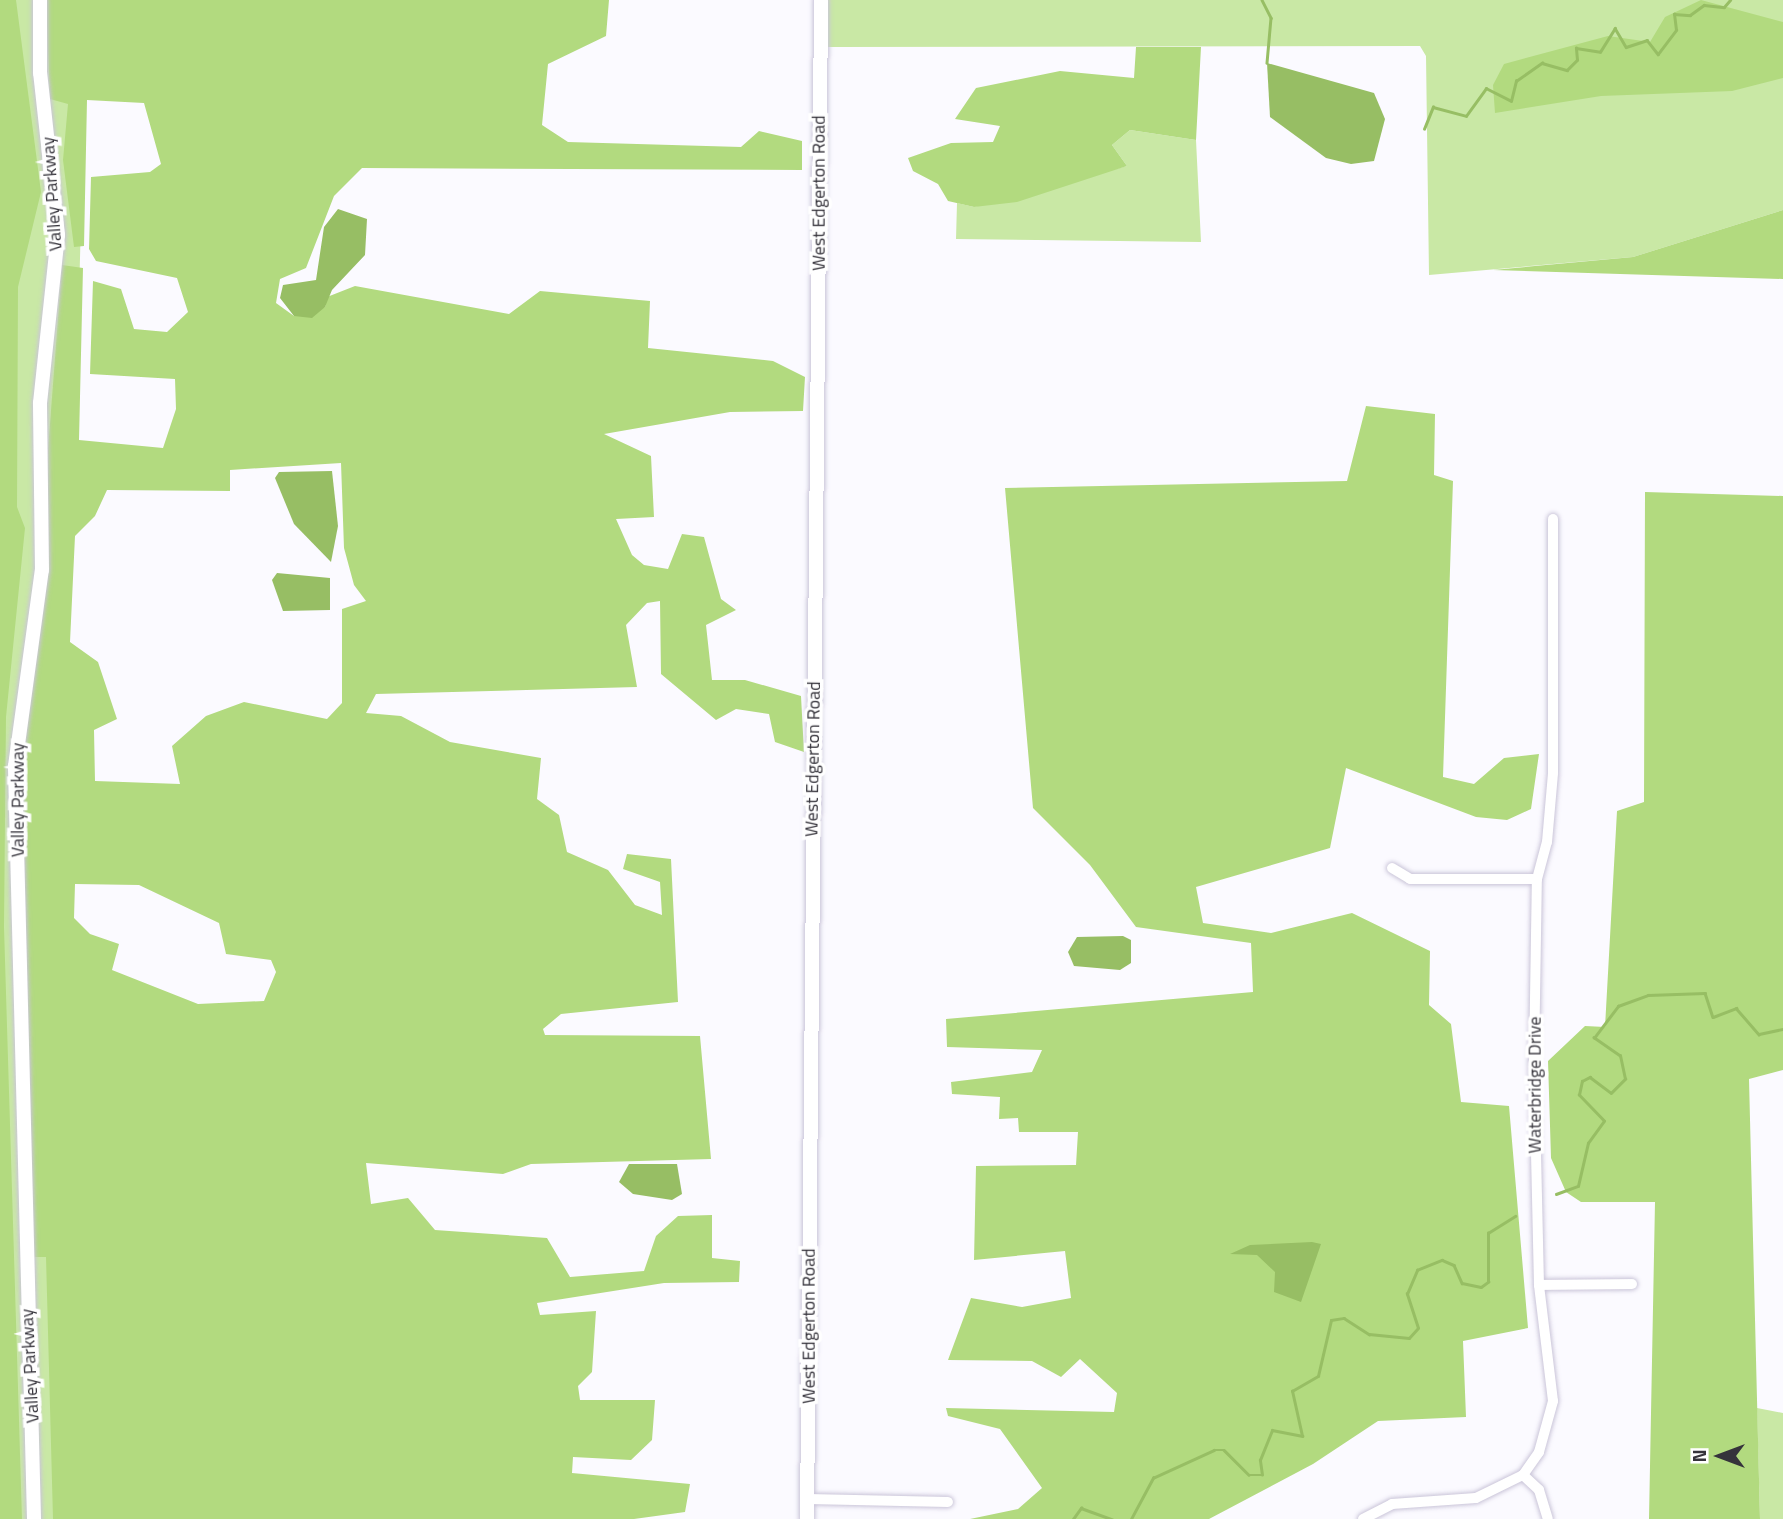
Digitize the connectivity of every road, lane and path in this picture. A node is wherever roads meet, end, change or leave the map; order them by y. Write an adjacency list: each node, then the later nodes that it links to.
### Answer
1 (40, 0): 11 (street, Valley Parkway)
2 (821, 0): 9 (street, West Edgerton Road)
3 (1553, 519): 5 (street, Waterbridge Drive)
4 (1392, 868): 5 (street)
5 (1537, 879): 7 (street, Waterbridge Drive)
6 (1632, 1284): 7 (street)
7 (1539, 1285): 8 (street, Waterbridge Drive)
8 (1523, 1475): 13 (street); 14 (street)
9 (808, 1499): 10 (street); 12 (street, West Edgerton Road)
10 (948, 1502)
11 (34, 1519)
12 (807, 1519)
13 (1363, 1519)
14 (1548, 1519)

